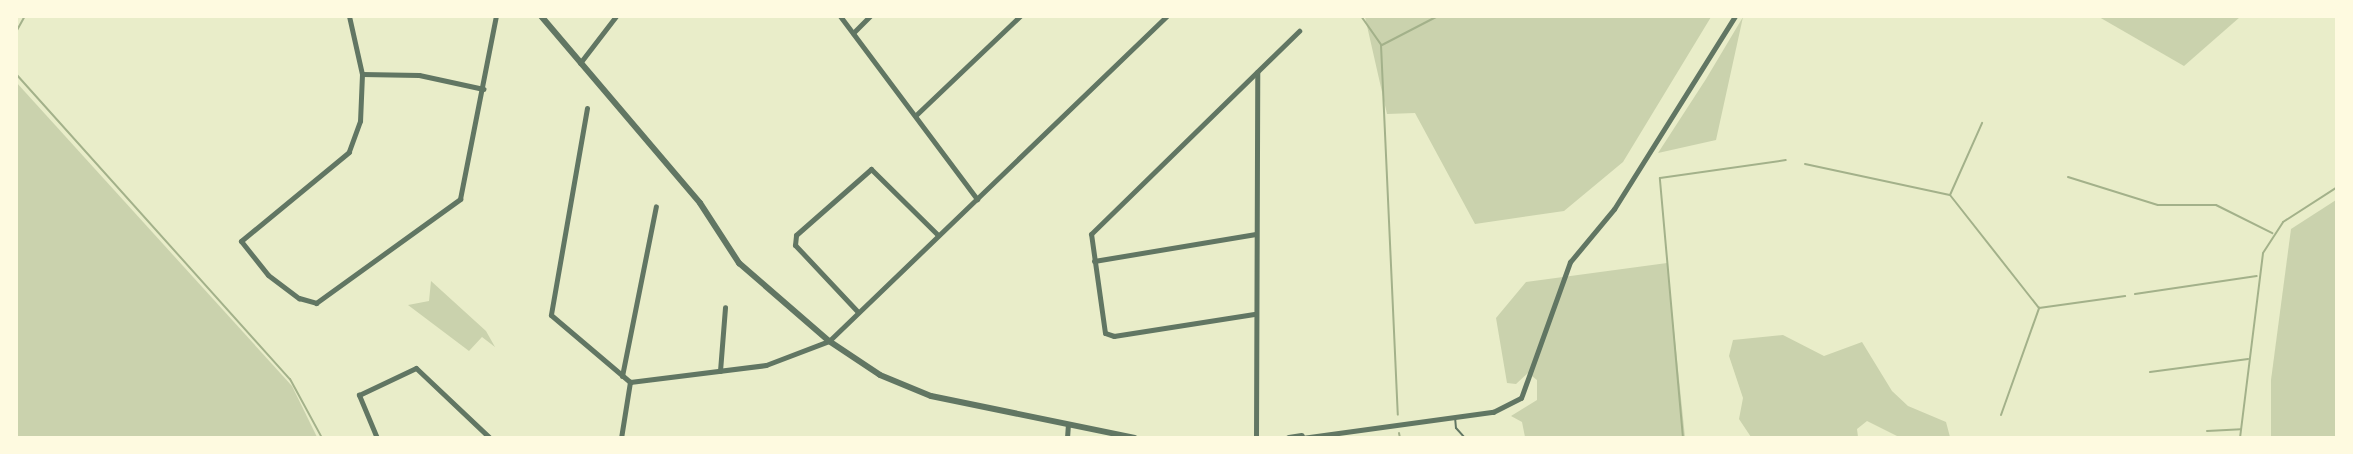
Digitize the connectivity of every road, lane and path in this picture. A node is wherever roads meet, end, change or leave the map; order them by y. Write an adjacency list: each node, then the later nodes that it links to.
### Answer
1 (349, 16): 14 (street)
2 (495, 16): 15 (street)
3 (541, 16): 12 (street)
4 (616, 16): 12 (street)
5 (840, 16): 11 (street)
6 (870, 16): 11 (street)
7 (1020, 16): 17 (street)
8 (1167, 16): 18 (street)
9 (1735, 16): 30 (street)
10 (1299, 31): 13 (street)
11 (853, 33): 17 (street)
12 (580, 63): 26 (street)
13 (1257, 72): 20 (street); 22 (street)
14 (362, 74): 15 (street); 15 (street)
15 (483, 88)
16 (587, 108): 28 (street)
17 (916, 115): 18 (street)
18 (977, 199): 21 (street)
19 (656, 206): 28 (street)
20 (1256, 234): 22 (street); 25 (street)
21 (938, 235): 24 (street); 24 (street)
22 (1094, 261): 25 (street)
23 (725, 307): 27 (street)
24 (858, 312): 26 (street)
25 (1254, 314): 38 (street)
26 (829, 341): 27 (street); 31 (street)
27 (720, 371): 29 (street)
28 (622, 376): 29 (street)
29 (630, 382): 35 (street)
30 (1455, 417): 32 (street); 40 (lane)
31 (1068, 424): 36 (street); 37 (street)
32 (1302, 437): 39 (street)
33 (377, 438): 34 (street)
34 (490, 438)
35 (621, 438)
36 (1068, 438)
37 (1135, 438)
38 (1256, 438)
39 (1289, 438)
40 (1465, 438)

